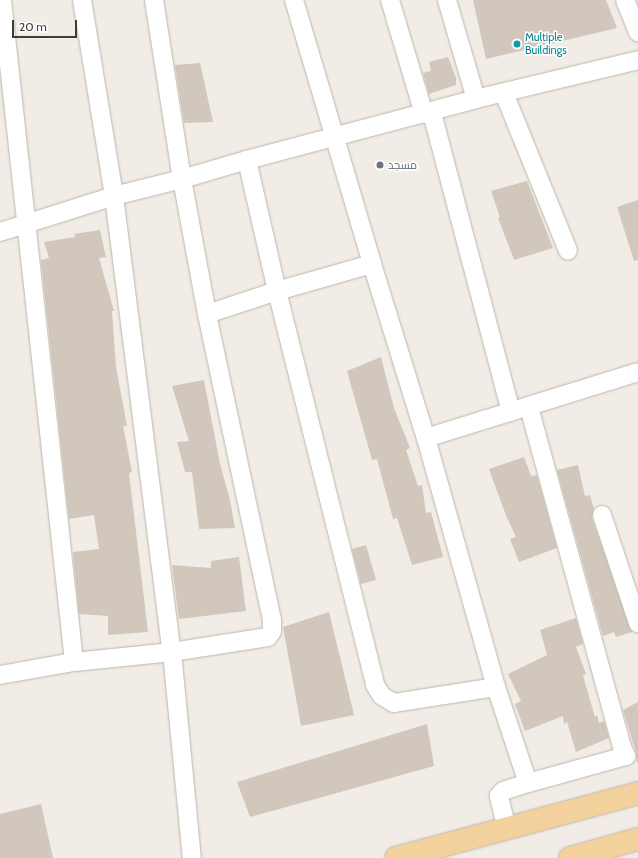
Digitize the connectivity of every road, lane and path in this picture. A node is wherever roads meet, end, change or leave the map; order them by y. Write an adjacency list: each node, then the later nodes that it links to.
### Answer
1 (2, 0): 17 (street)
2 (82, 0): 16 (street)
3 (154, 0): 15 (street)
4 (294, 0): 13 (street)
5 (390, 0): 12 (street)
6 (447, 0): 11 (street)
7 (625, 0): 8 (street)
8 (638, 34)
9 (638, 60): 10 (street)
10 (504, 93): 11 (street); 19 (street)
11 (476, 99): 12 (street)
12 (428, 113): 13 (street); 25 (street)
13 (336, 138): 14 (street); 20 (street)
14 (247, 160): 15 (street); 21 (street)
15 (182, 179): 16 (street); 22 (street)
16 (114, 196): 17 (street); 29 (street)
17 (26, 224): 18 (street); 30 (street)
18 (0, 232)
19 (568, 251)
20 (372, 264): 21 (street); 26 (street)
21 (277, 291): 22 (street); 32 (street)
22 (207, 314): 29 (street)
23 (638, 372): 24 (street)
24 (529, 406): 25 (street); 33 (street)
25 (511, 412): 26 (street)
26 (426, 438): 32 (street)
27 (602, 515): 28 (street)
28 (638, 623)
29 (172, 652): 30 (street); 38 (street)
30 (74, 662): 31 (street)
31 (0, 675)
32 (496, 687): 34 (street)
33 (632, 754): 34 (street)
34 (528, 783): 36 (street)
35 (638, 793): 36 (main road)
36 (507, 829): 39 (main road)
37 (638, 839): 40 (main road)
38 (192, 858)
39 (396, 858)
40 (570, 858)

